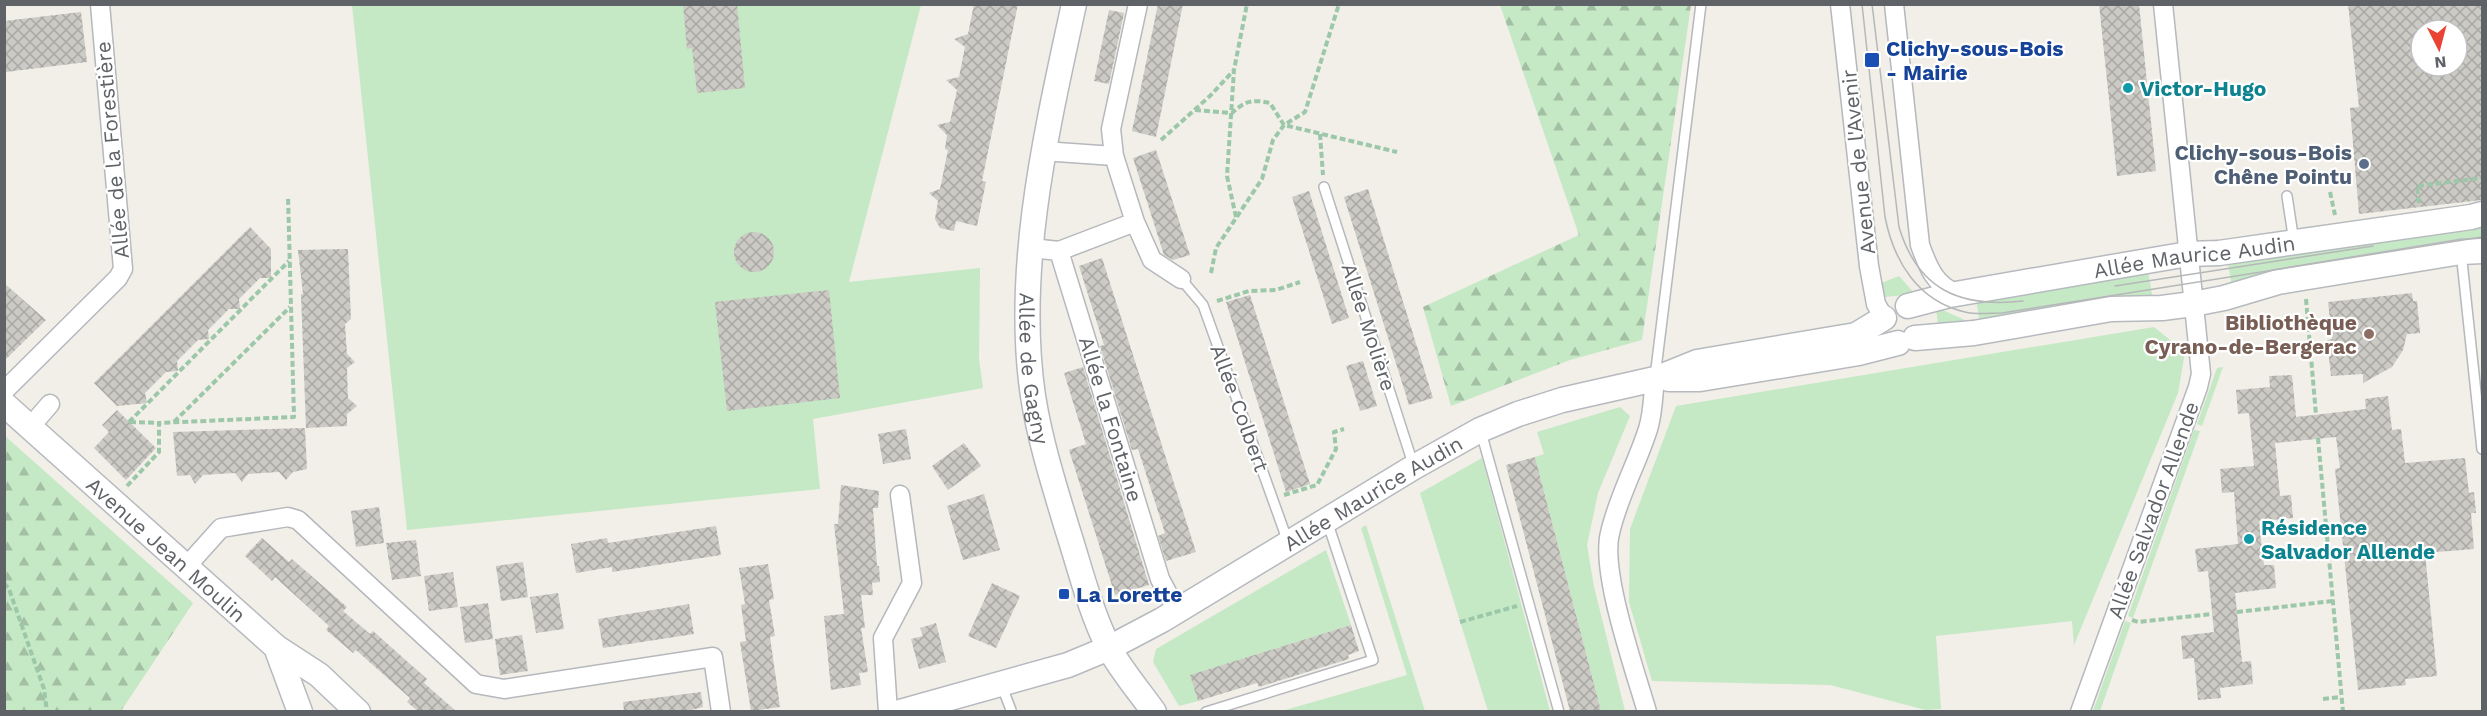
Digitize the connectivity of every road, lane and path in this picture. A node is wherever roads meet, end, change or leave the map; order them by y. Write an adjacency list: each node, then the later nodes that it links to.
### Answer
1 (100, 4): 48 (street, Allée de la Forestière)
2 (1074, 4): 16 (street, Allée de Gagny)
3 (1138, 4): 18 (street)
4 (1247, 4): 10 (path)
5 (1339, 4): 13 (path)
6 (1701, 4): 47 (lane)
7 (1840, 4): 45 (street, Avenue de l'Avenir)
8 (1894, 4): 36 (street)
9 (2163, 4): 33 (street, Allée Salvador Allende)
10 (1234, 70): 11 (path); 12 (path)
11 (1195, 110): 12 (path); 15 (path)
12 (1232, 113): 13 (path); 26 (path)
13 (1284, 125): 14 (path); 26 (path)
14 (1320, 134): 17 (path); 20 (path)
15 (1161, 140)
16 (1043, 151): 18 (street); 30 (street, Allée de Gagny)
17 (1397, 152)
18 (1114, 156): 27 (street)
19 (2482, 178): 28 (path)
20 (1324, 187): 59 (lane, Allée Molière)
21 (2330, 192): 24 (path)
22 (288, 196): 34 (path)
23 (2287, 196): 29 (lane)
24 (2335, 212)
25 (2482, 214): 28 (street, Allée Maurice Audin)
26 (1236, 217): 35 (path)
27 (1135, 222): 31 (street); 38 (street)
28 (2421, 224): 29 (street, Allée Maurice Audin)
29 (2294, 242): 33 (street, Allée Maurice Audin)
30 (1031, 248): 31 (street); 75 (street, Allée de Gagny)
31 (1059, 251): 69 (street, Allée la Fontaine)
32 (2472, 252): 37 (street, Allée Maurice Audin); 58 (lane)
33 (2188, 254): 40 (street, Allée Maurice Audin); 41 (street, Allée Salvador Allende)
34 (290, 260): 43 (path); 52 (path)
35 (1211, 273)
36 (1931, 273): 40 (street); 44 (street)
37 (2305, 277): 41 (street, Allée Maurice Audin); 51 (path)
38 (1181, 279): 42 (lane, Allée Colbert)
39 (1300, 282): 42 (path)
40 (1958, 294): 44 (street, Allée Maurice Audin)
41 (2193, 304): 46 (street, Allée Maurice Audin); 72 (street, Allée Salvador Allende)
42 (1203, 305): 61 (lane, Allée Colbert)
43 (291, 307): 53 (path); 53 (path)
44 (1916, 307): 45 (street); 46 (street)
45 (1884, 318): 46 (street); 47 (street, Allée Maurice Audin)
46 (1906, 341): 47 (street, Allée Maurice Audin)
47 (1655, 379): 56 (street, Allée Maurice Audin); 89 (street)
48 (4, 391)
49 (4, 404): 54 (street, Avenue Jean Moulin)
50 (50, 404): 54 (street)
51 (2316, 415)
52 (159, 423): 53 (path); 62 (path)
53 (173, 423)
54 (31, 426): 62 (street, Avenue Jean Moulin)
55 (1344, 429): 61 (path)
56 (1480, 430): 59 (street, Allée Maurice Audin); 68 (lane)
57 (2318, 438): 67 (path)
58 (2482, 449)
59 (1414, 467): 63 (street, Allée Maurice Audin)
60 (900, 495): 84 (street)
61 (1272, 499): 64 (lane, Allée Colbert)
62 (112, 500): 65 (street, Avenue Jean Moulin)
63 (1327, 520): 64 (street, Allée Maurice Audin); 87 (lane)
64 (1288, 543): 69 (street, Allée Maurice Audin)
65 (186, 567): 74 (street, Avenue Jean Moulin); 83 (street)
66 (4, 584): 80 (path)
67 (2333, 601): 70 (path); 77 (path)
68 (1529, 602): 73 (path); 88 (lane)
69 (1177, 611): 75 (street, Allée Maurice Audin)
70 (2237, 612)
71 (2212, 614): 72 (path)
72 (2114, 615): 90 (street, Allée Salvador Allende)
73 (1460, 622)
74 (276, 647): 81 (street, Avenue Jean Moulin); 82 (street)
75 (1109, 648): 76 (street, Allée Maurice Audin); 86 (street, Allée de Gagny)
76 (1001, 684): 79 (lane); 85 (street, Allée Maurice Audin)
77 (2341, 697): 78 (path); 91 (path)
78 (2324, 699)
79 (1011, 710)
80 (47, 711)
81 (300, 711)
82 (358, 711)
83 (721, 711)
84 (888, 711)
85 (900, 711)
86 (1154, 711)
87 (1206, 711)
88 (1559, 711)
89 (1647, 711)
90 (2080, 711)
91 (2343, 711)

